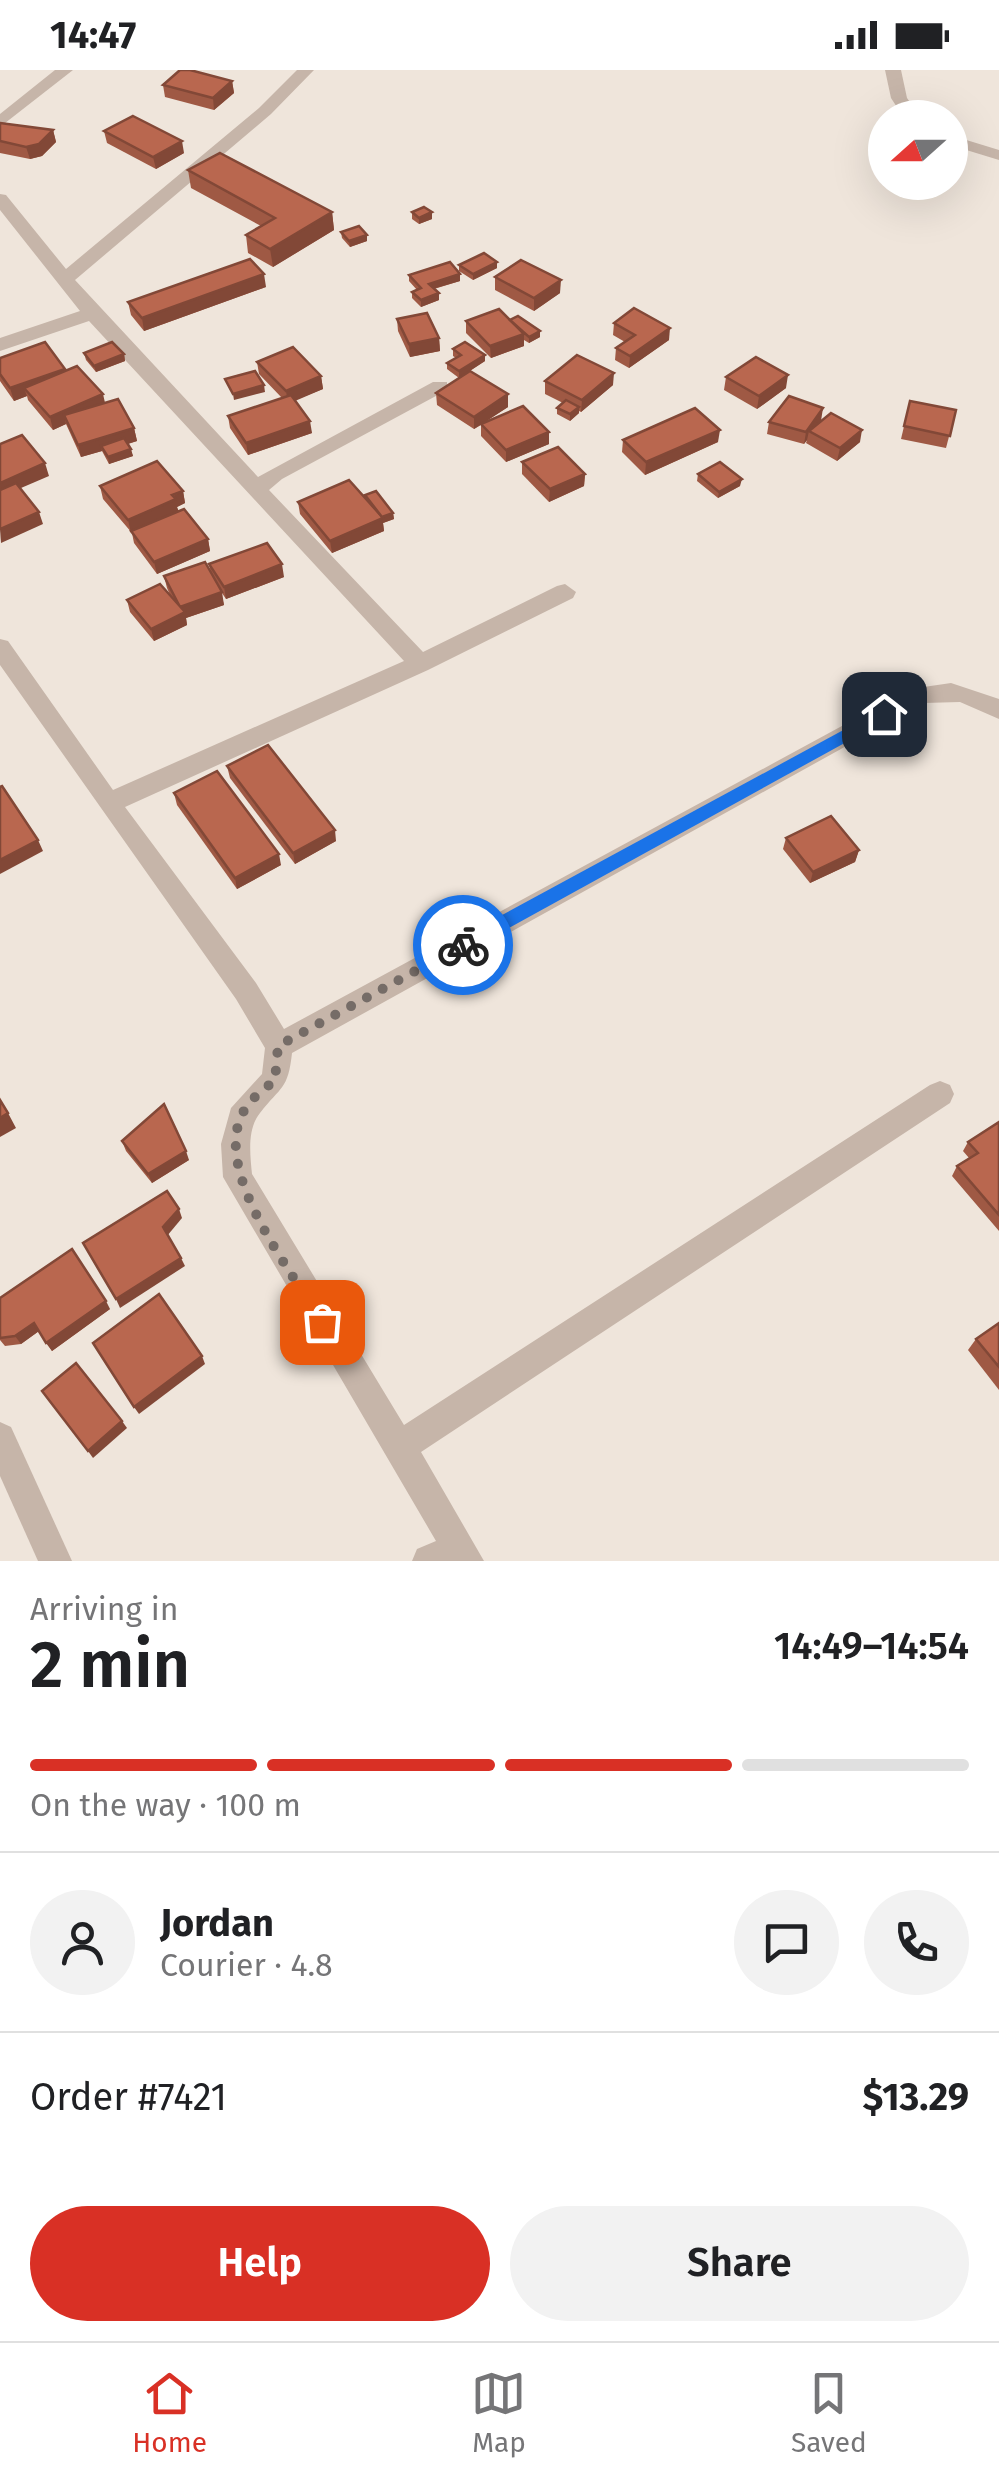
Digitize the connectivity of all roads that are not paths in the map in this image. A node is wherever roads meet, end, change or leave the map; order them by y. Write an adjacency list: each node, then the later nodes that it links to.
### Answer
1 (65, 70): 5 (street)
2 (306, 70): 9 (street)
3 (893, 70): 4 (street)
4 (900, 100)
5 (0, 122)
6 (968, 146): 7 (street)
7 (999, 155)
8 (0, 199): 9 (street)
9 (66, 279): 10 (street)
10 (92, 314): 11 (street); 13 (street)
11 (0, 345)
12 (440, 386): 13 (street)
13 (256, 489): 16 (street)
14 (566, 592): 16 (street)
15 (0, 647): 18 (street)
16 (420, 664): 18 (street)
17 (999, 710): 19 (street)
18 (109, 804): 19 (street)
19 (278, 1046): 22 (street)
20 (940, 1094): 22 (street)
21 (0, 1438): 24 (street)
22 (398, 1448): 23 (street)
23 (452, 1557)
24 (54, 1561)

